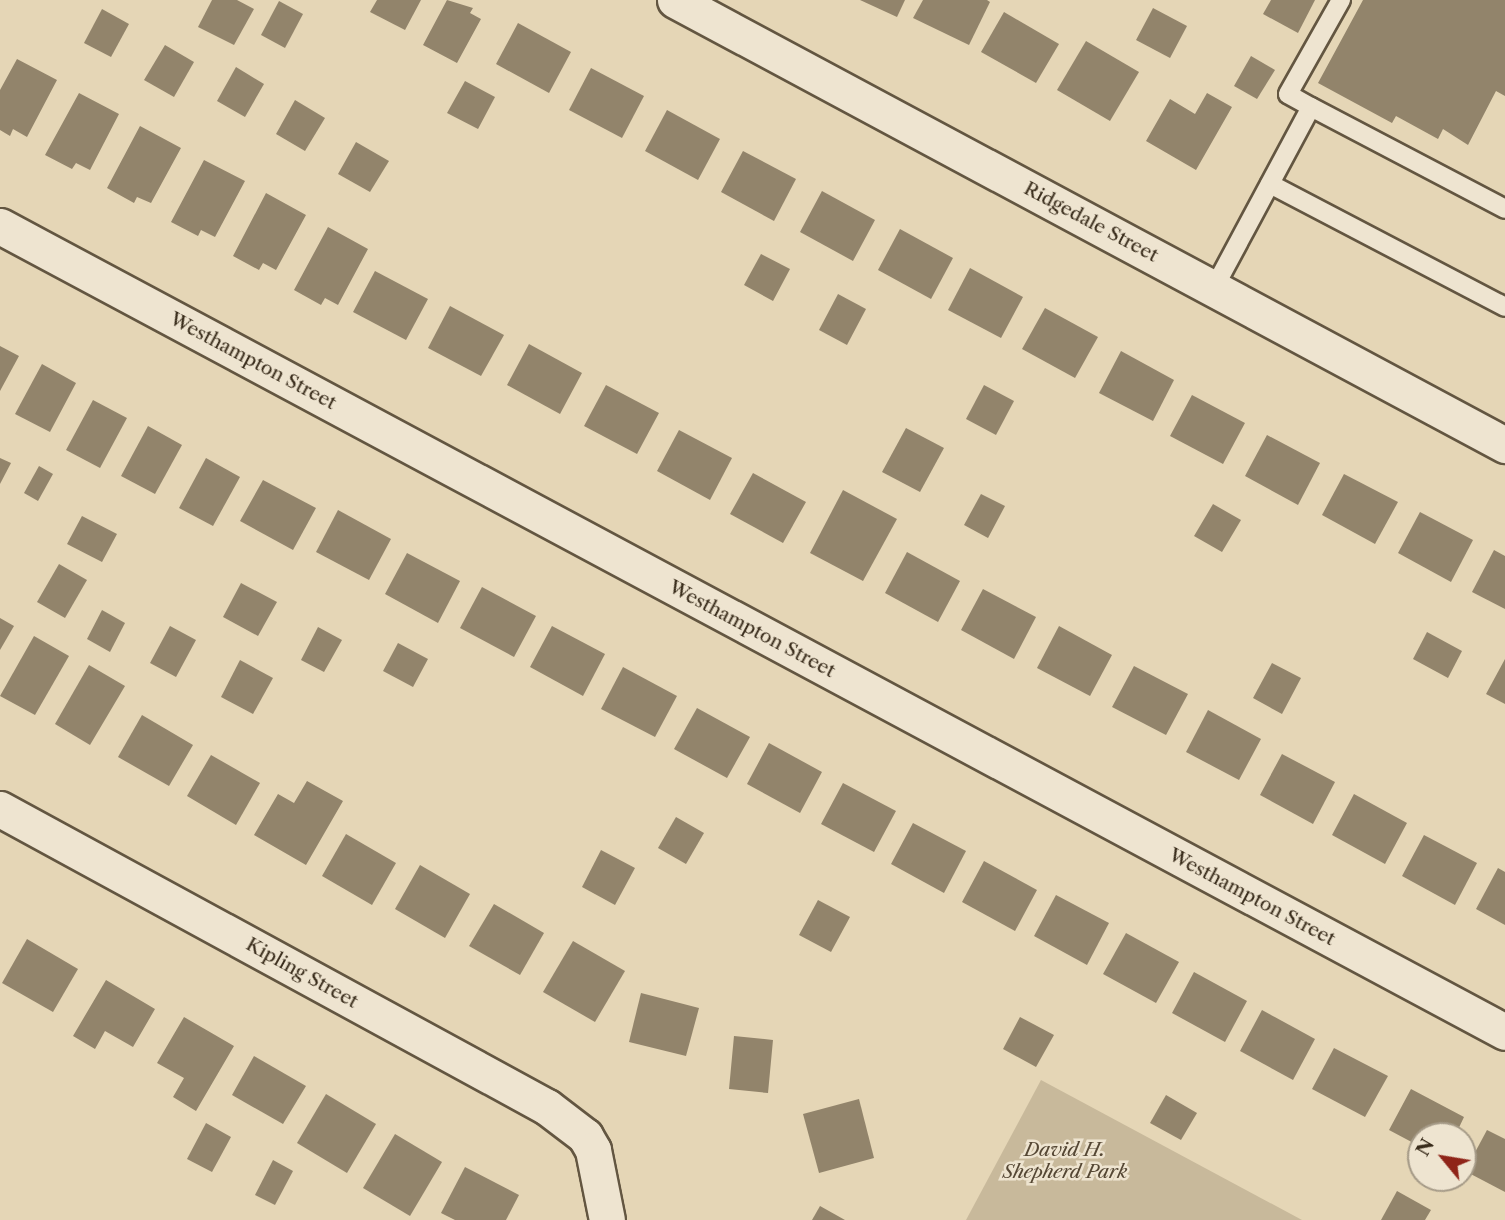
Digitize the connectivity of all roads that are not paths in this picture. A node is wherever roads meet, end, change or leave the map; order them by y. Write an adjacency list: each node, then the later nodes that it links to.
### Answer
1 (675, 0): 7 (street, Ridgedale Street)
2 (1341, 0): 3 (lane)
3 (1311, 107): 4 (lane); 5 (lane)
4 (1270, 184): 7 (lane); 8 (lane)
5 (1505, 209)
6 (0, 226): 11 (street, Westhampton Street)
7 (1214, 288): 9 (street, Ridgedale Street)
8 (1505, 307)
9 (1505, 445)
10 (0, 809): 12 (street, Kipling Street)
11 (1505, 1032)
12 (607, 1220)

